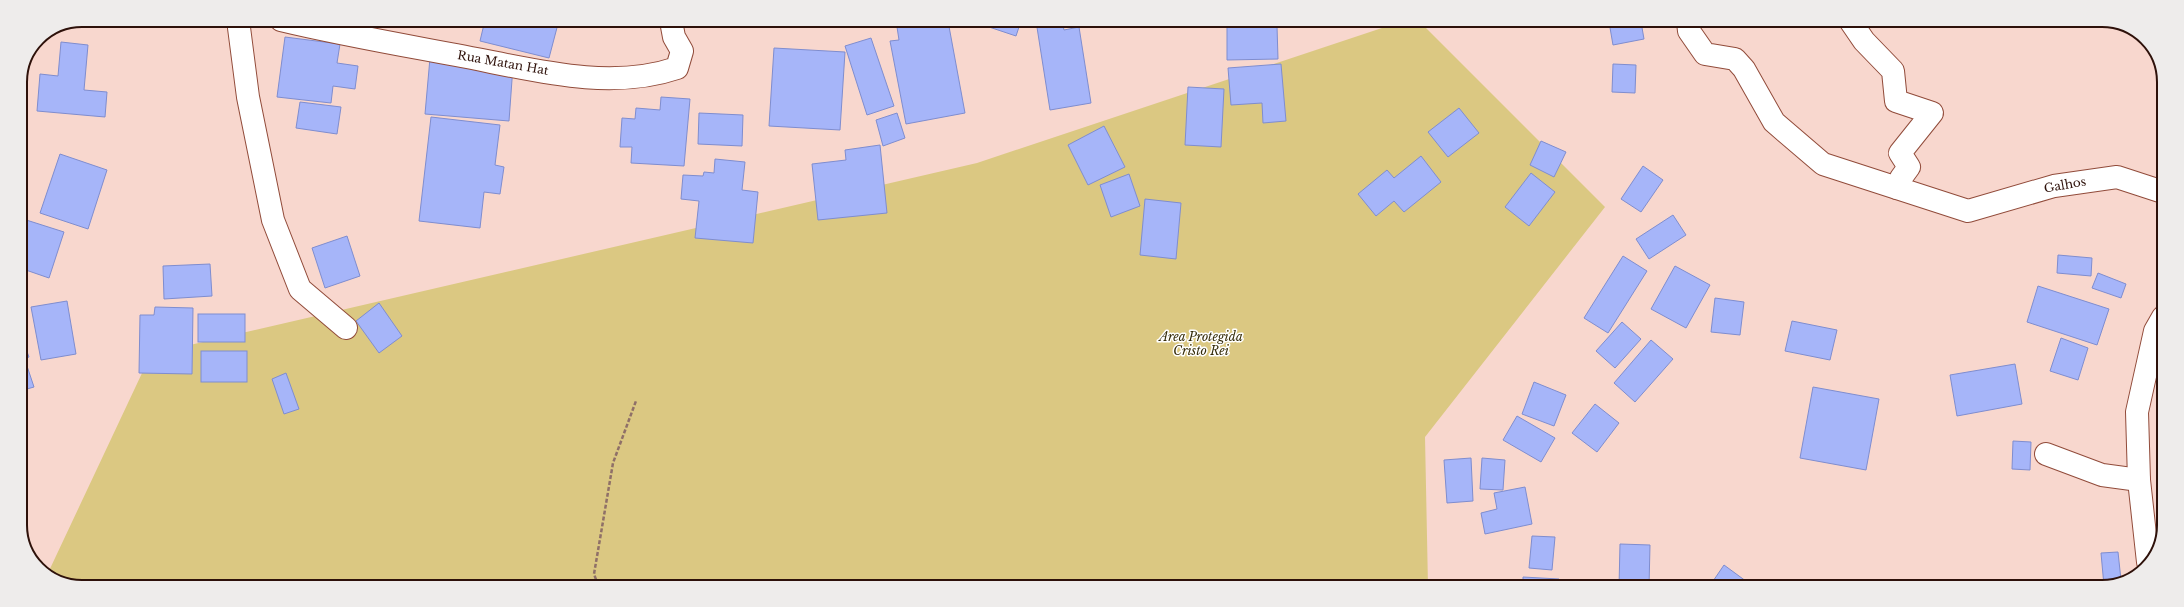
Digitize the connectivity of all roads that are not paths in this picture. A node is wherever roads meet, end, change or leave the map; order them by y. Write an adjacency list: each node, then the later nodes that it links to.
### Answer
1 (239, 27): 9 (street)
2 (312, 27): 3 (street, Rua Matan Hat)
3 (672, 27)
4 (1689, 27): 6 (street)
5 (1854, 27): 6 (street)
6 (1897, 188): 7 (street, Galhos)
7 (2157, 190)
8 (2157, 327): 11 (street)
9 (346, 328)
10 (2046, 454): 11 (street)
11 (2139, 480): 12 (street)
12 (2147, 556)

